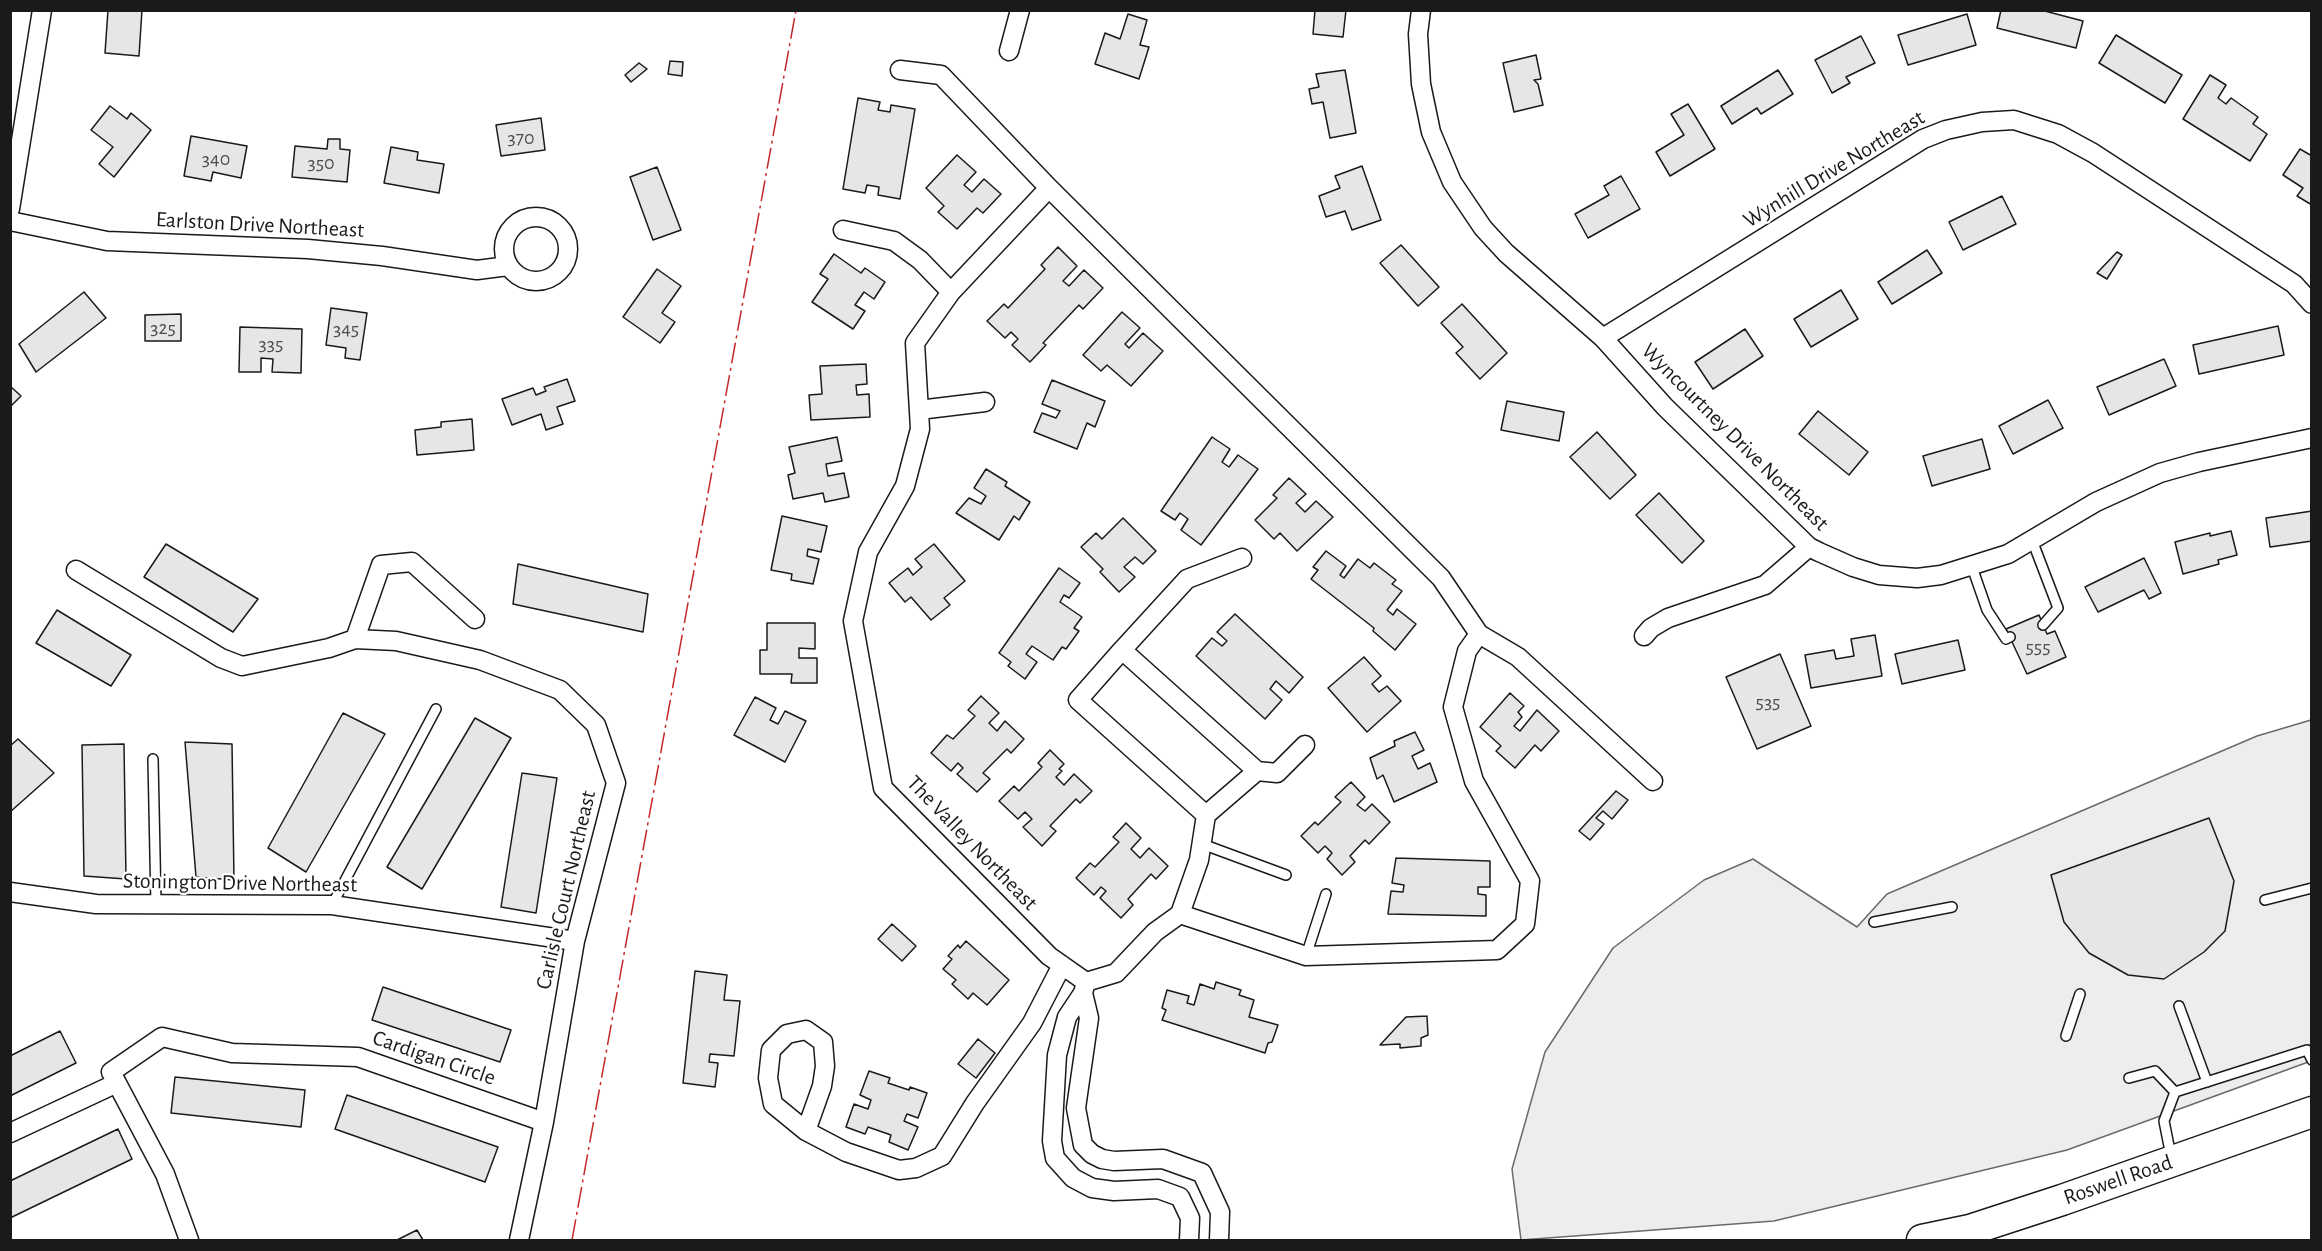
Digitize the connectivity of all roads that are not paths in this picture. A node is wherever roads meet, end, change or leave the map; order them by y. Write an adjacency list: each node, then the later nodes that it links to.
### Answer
1 (42, 10): 7 (street)
2 (1020, 10): 4 (street)
3 (1421, 10): 13 (street, Wyncourtney Drive Northeast)
4 (1009, 51)
5 (900, 70): 6 (street)
6 (1049, 188): 11 (street, The Valley Northeast); 24 (street)
7 (10, 209)
8 (10, 221): 10 (street, Earlston Drive Northeast)
9 (843, 230): 11 (street)
10 (508, 266)
11 (951, 292): 15 (street, The Valley Northeast)
12 (2312, 304): 13 (street, Wynhill Drive Northeast)
13 (1603, 338): 18 (street, Wyncourtney Drive Northeast)
14 (985, 402): 15 (street)
15 (919, 410): 48 (street, The Valley Northeast)
16 (2312, 438): 17 (street, Wyncourtney Drive Northeast)
17 (2032, 540): 20 (street, Wyncourtney Drive Northeast); 23 (lane)
18 (1809, 547): 20 (street, Wyncourtney Drive Northeast); 25 (street)
19 (1242, 558): 28 (street)
20 (1972, 567): 26 (lane)
21 (76, 570): 27 (street, Carlisle Court Northeast)
22 (475, 619): 27 (street)
23 (2043, 626)
24 (1479, 634): 33 (street); 47 (street)
25 (1644, 636)
26 (2010, 637)
27 (355, 639): 46 (street, Carlisle Court Northeast)
28 (1122, 650): 32 (street); 34 (street)
29 (436, 709): 42 (lane)
30 (1305, 744): 32 (street)
31 (153, 759): 41 (lane)
32 (1257, 771): 34 (street)
33 (1653, 782)
34 (1206, 815): 35 (street)
35 (1202, 844): 36 (lane); 44 (street)
36 (1286, 874)
37 (2312, 888): 40 (lane)
38 (10, 892): 41 (street, Stonington Drive Northeast)
39 (1326, 894): 47 (lane)
40 (2265, 900)
41 (156, 904): 42 (street, Stonington Drive Northeast)
42 (332, 905): 46 (street, Stonington Drive Northeast)
43 (1952, 907): 45 (lane)
44 (1180, 914): 47 (street); 49 (street)
45 (1874, 922)
46 (575, 941): 59 (street, Carlisle Court Northeast)
47 (1306, 956)
48 (1062, 965): 49 (street, The Valley Northeast); 60 (street)
49 (1084, 987): 65 (street); 66 (street)
50 (2080, 994): 52 (lane)
51 (2179, 1006): 55 (lane)
52 (2066, 1036)
53 (2312, 1060): 55 (lane)
54 (2128, 1078): 57 (lane)
55 (2207, 1082): 57 (lane)
56 (117, 1083): 59 (street, Cardigan Circle); 61 (street); 63 (street)
57 (2175, 1092): 62 (lane)
58 (2312, 1113): 62 (main road, Roswell Road)
59 (544, 1122): 64 (street, Carlisle Court Northeast)
60 (806, 1131): 60 (street)
61 (10, 1133)
62 (2172, 1161): 67 (main road, Roswell Road)
63 (189, 1240)
64 (519, 1240)
65 (1189, 1240)
66 (1219, 1240)
67 (1922, 1240)

